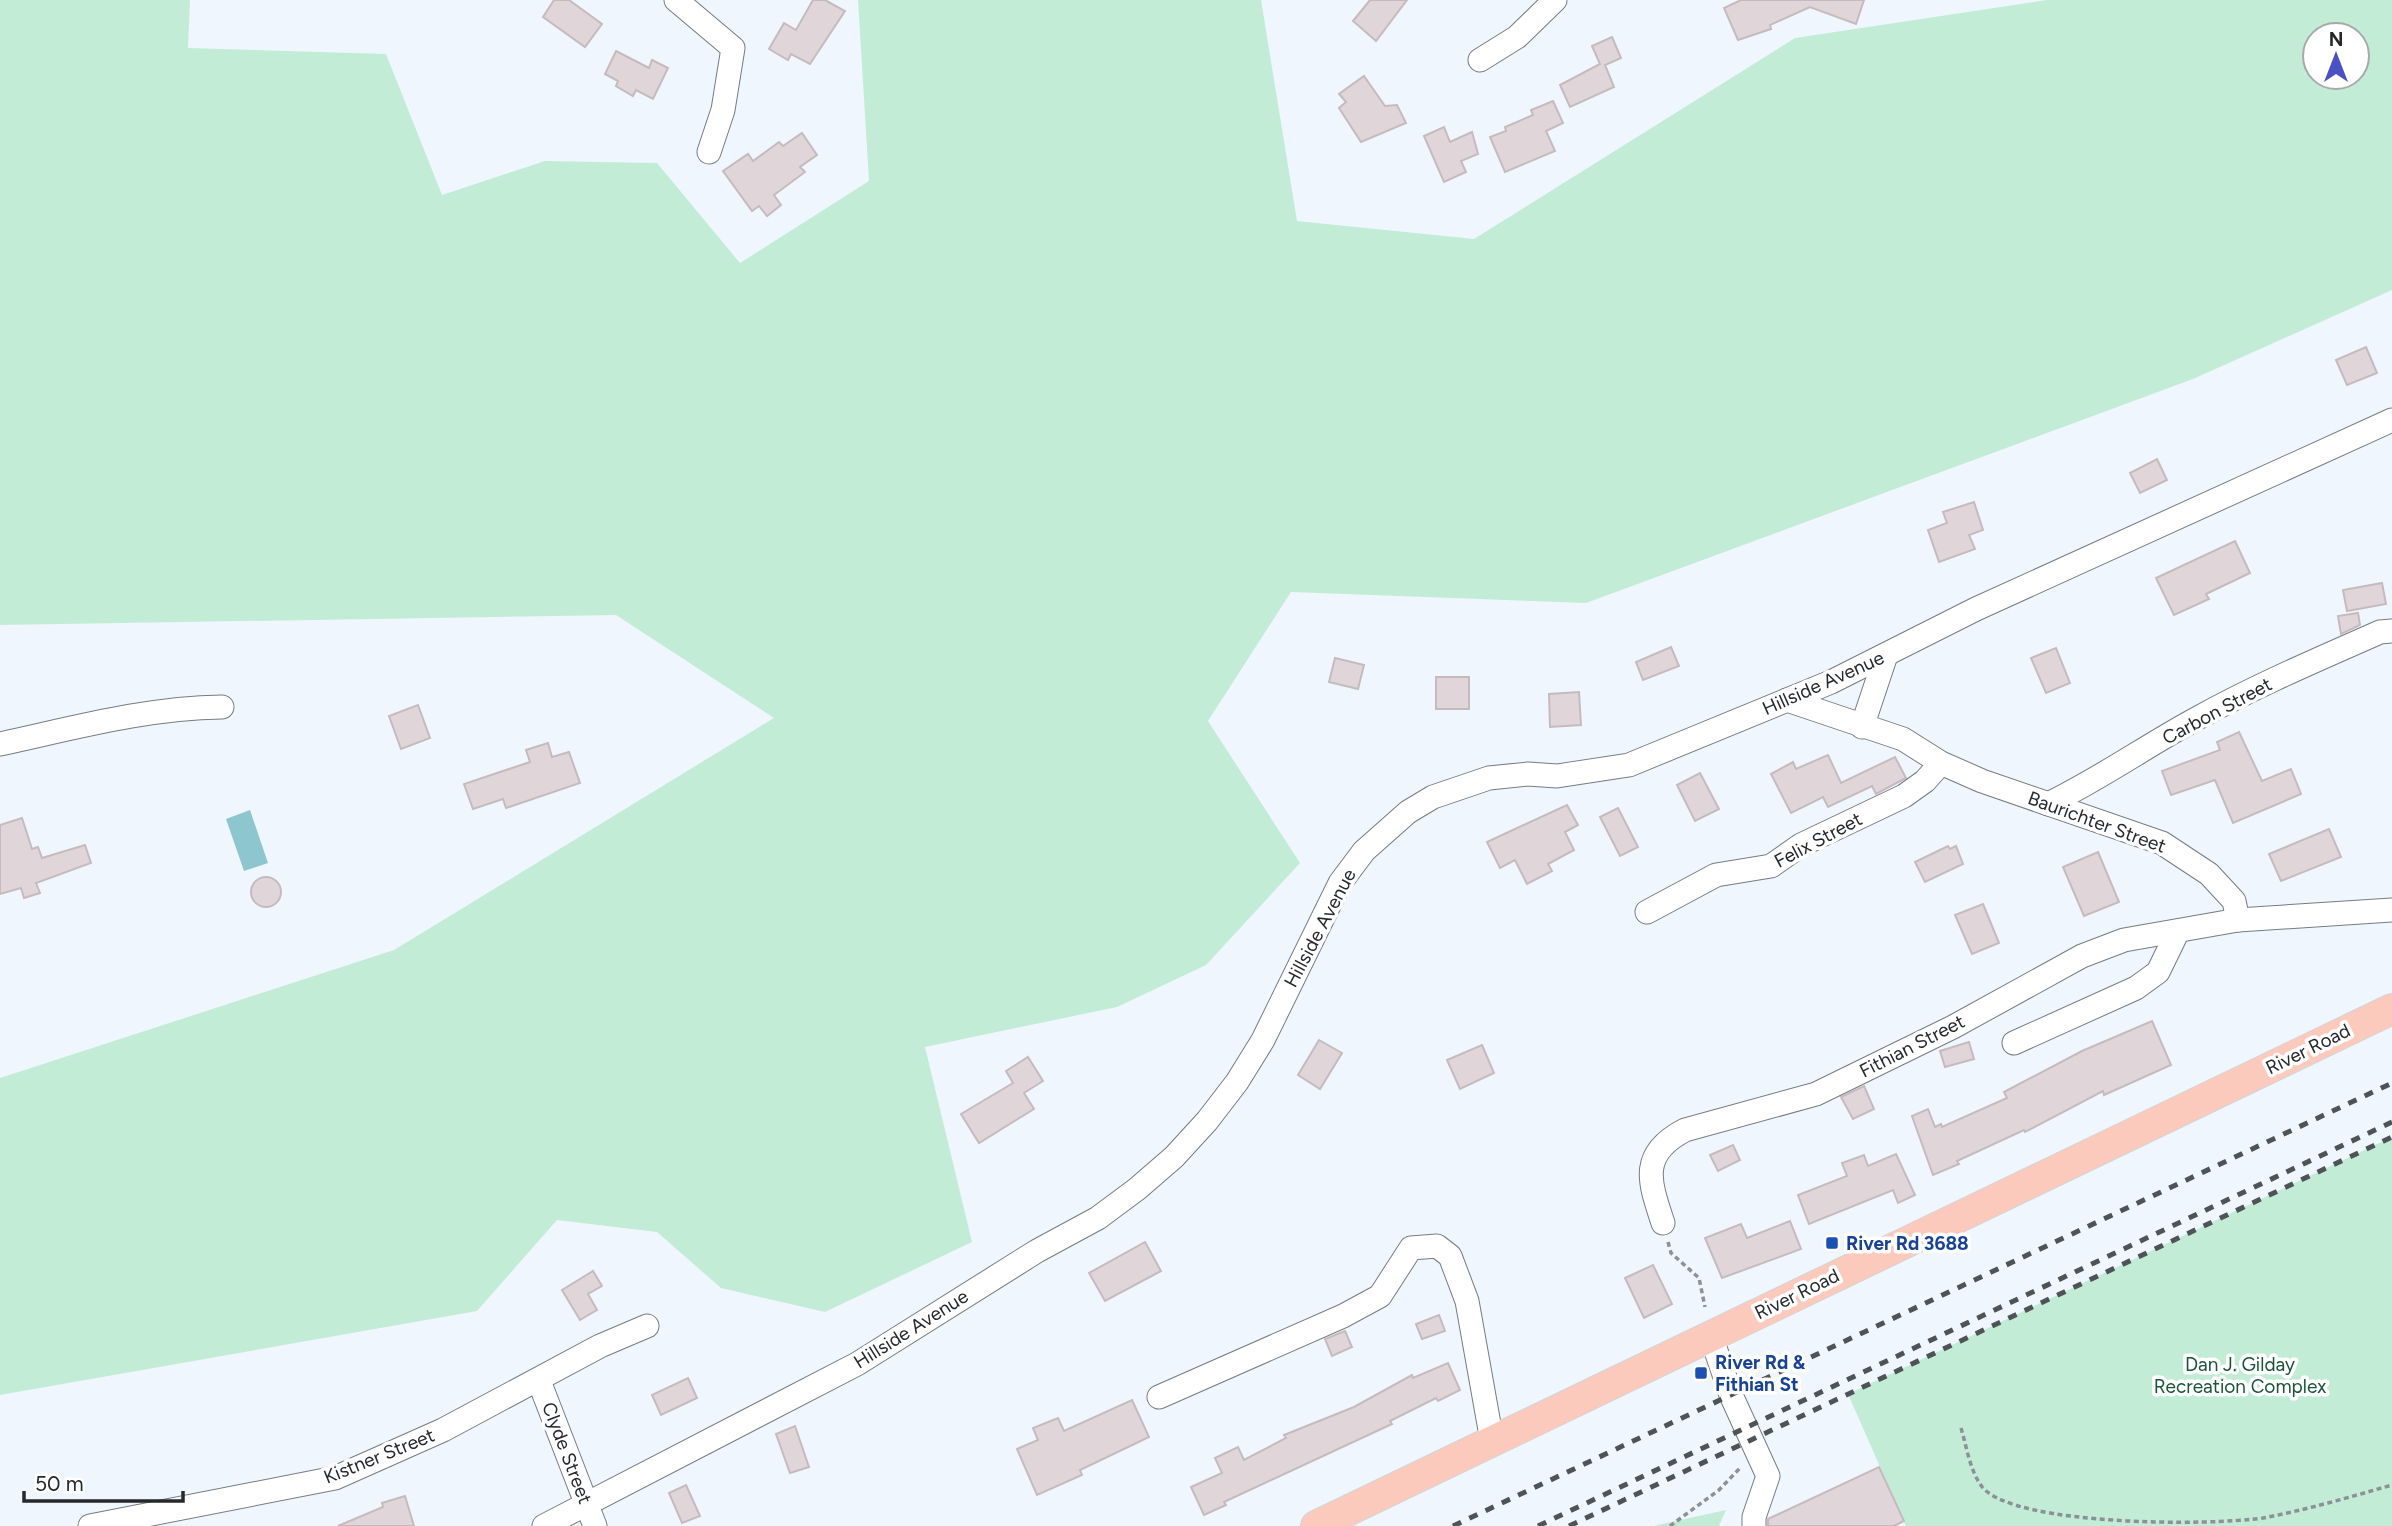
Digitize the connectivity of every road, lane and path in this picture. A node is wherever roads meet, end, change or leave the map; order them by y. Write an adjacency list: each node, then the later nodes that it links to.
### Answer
1 (676, 0): 4 (street)
2 (1555, 0): 3 (street)
3 (1480, 60)
4 (709, 152)
5 (2392, 420): 7 (street, Hillside Avenue)
6 (2392, 631): 13 (street, Carbon Street)
7 (1886, 655): 8 (street, Hillside Avenue); 10 (street)
8 (1787, 700): 10 (street, Baurichter Street); 29 (street, Hillside Avenue)
9 (222, 707): 11 (street)
10 (1862, 727): 12 (street, Baurichter Street)
11 (0, 744)
12 (1941, 763): 13 (street, Baurichter Street); 15 (street, Felix Street)
13 (2048, 804): 16 (street, Baurichter Street)
14 (2392, 910): 16 (street)
15 (1647, 912)
16 (2238, 920): 17 (street, Fithian Street)
17 (2178, 931): 19 (street); 20 (street, Fithian Street)
18 (2392, 1009): 21 (main road, River Road)
19 (2014, 1043)
20 (1663, 1223): 21 (path)
21 (1708, 1322): 26 (street); 27 (main road, River Road)
22 (647, 1326): 23 (street, Kistner Street)
23 (539, 1381): 29 (street, Clyde Street); 30 (street, Kistner Street)
24 (1159, 1397): 27 (street)
25 (1961, 1428): 28 (path)
26 (1752, 1440): 33 (path); 34 (street)
27 (1492, 1441): 32 (main road, River Road)
28 (2392, 1485)
29 (590, 1516): 31 (street, Hillside Avenue)
30 (90, 1526)
31 (544, 1526)
32 (1316, 1526)
33 (1670, 1526)
34 (1754, 1526)

